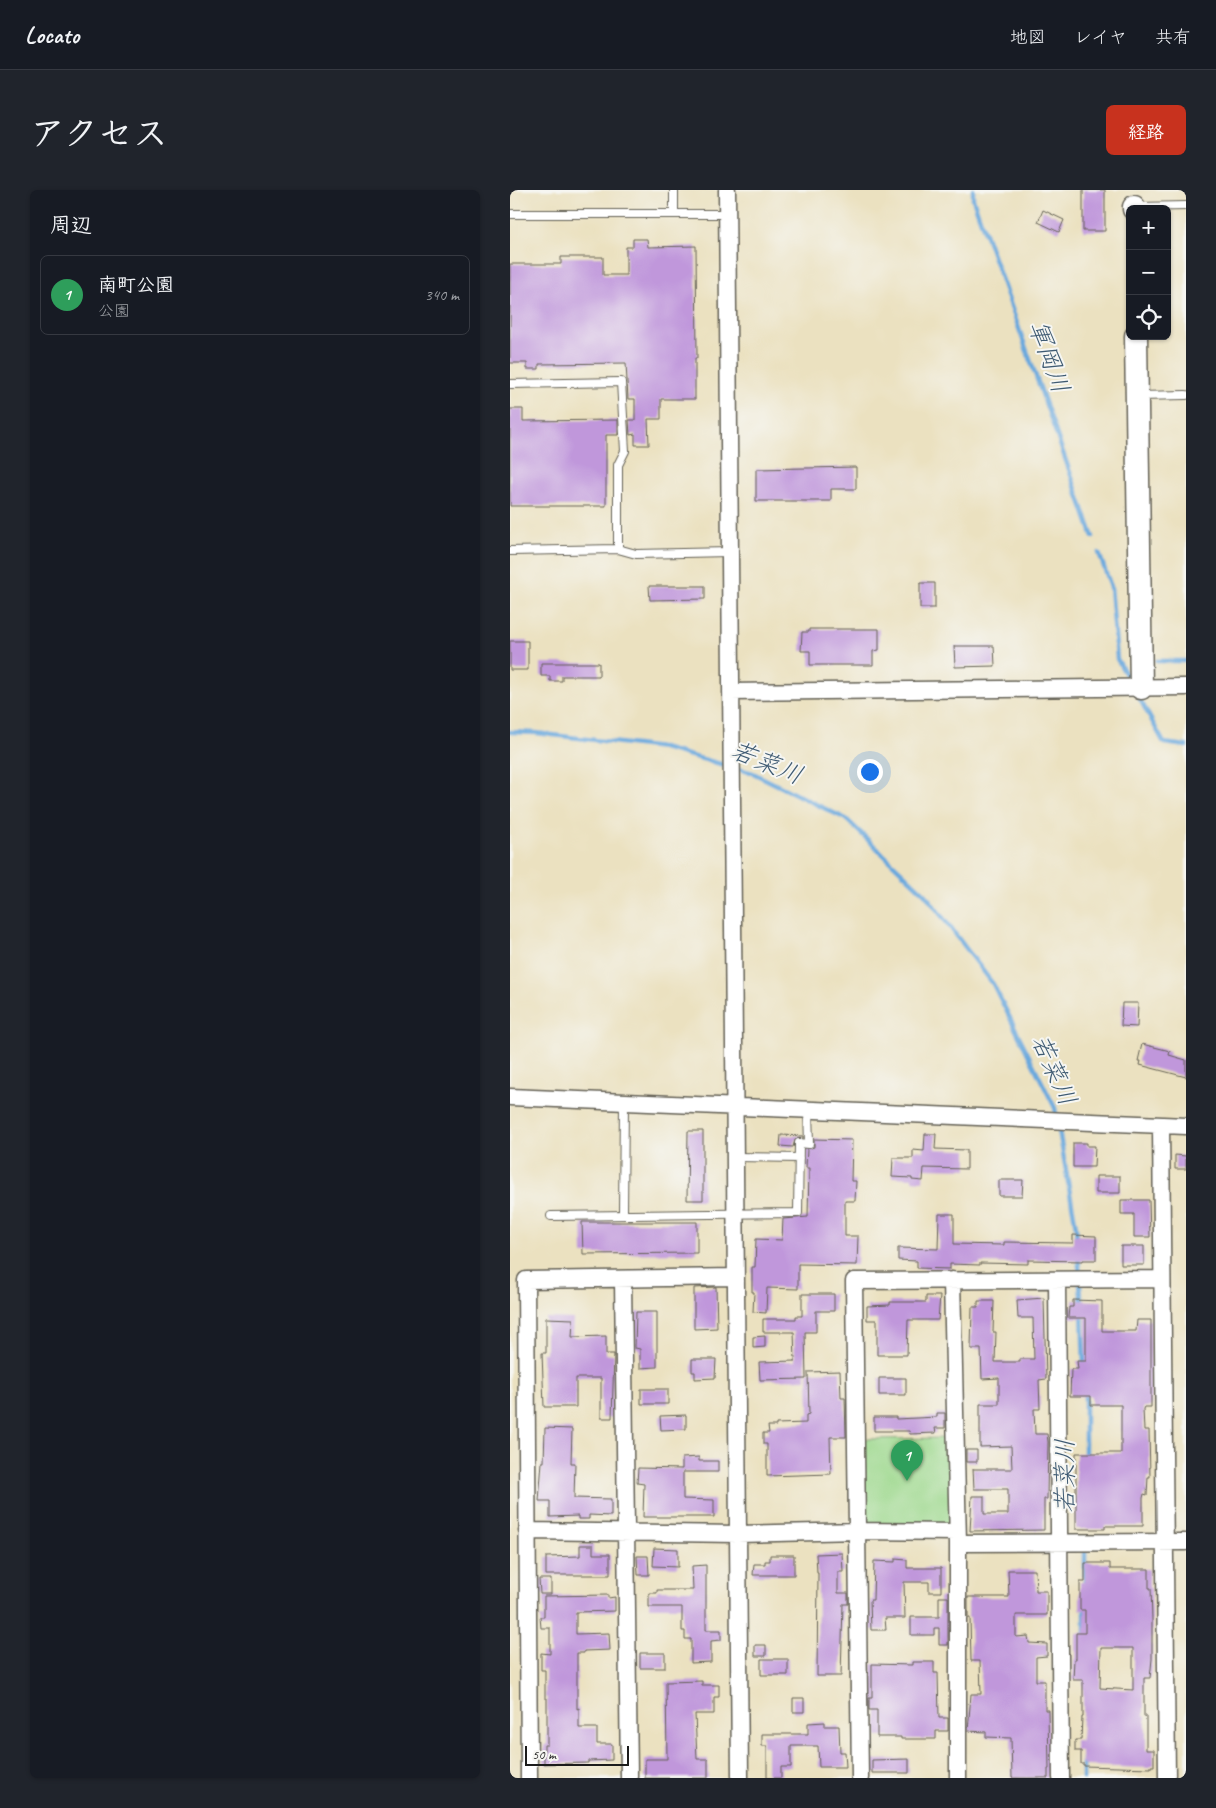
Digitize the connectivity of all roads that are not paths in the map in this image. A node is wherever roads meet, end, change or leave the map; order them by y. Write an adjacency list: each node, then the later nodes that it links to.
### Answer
1 (674, 190): 6 (lane)
2 (727, 190): 7 (street)
3 (1186, 206): 4 (lane)
4 (1171, 207)
5 (510, 214): 6 (lane)
6 (674, 214): 7 (lane)
7 (727, 214): 14 (street)
8 (1136, 340): 11 (street)
9 (510, 384): 12 (lane)
10 (1186, 395): 11 (lane)
11 (1137, 396): 16 (street)
12 (618, 549): 13 (lane); 14 (lane)
13 (510, 551)
14 (730, 552): 17 (street)
15 (1186, 687): 16 (street)
16 (1141, 688): 17 (street)
17 (731, 692): 20 (street)
18 (510, 1097): 19 (street)
19 (624, 1102): 20 (street); 26 (lane)
20 (734, 1106): 21 (street); 24 (street)
21 (808, 1110): 22 (street); 25 (lane)
22 (1161, 1125): 23 (street); 31 (street)
23 (1186, 1126)
24 (734, 1157): 25 (lane); 27 (street)
25 (799, 1158): 27 (lane)
26 (623, 1214): 27 (lane); 28 (lane)
27 (735, 1214): 29 (street)
28 (551, 1216)
29 (736, 1277): 30 (street); 37 (street)
30 (623, 1279): 34 (street); 36 (street)
31 (1162, 1279): 33 (street); 39 (street)
32 (952, 1280): 33 (street); 35 (street); 38 (street)
33 (1058, 1280): 41 (street)
34 (527, 1531): 36 (street); 42 (street)
35 (858, 1531): 37 (street); 38 (street); 45 (street)
36 (625, 1532): 37 (street); 43 (street)
37 (737, 1534): 44 (street)
38 (958, 1538): 41 (street); 46 (street)
39 (1165, 1542): 40 (street); 41 (street); 48 (street)
40 (1186, 1542)
41 (1059, 1543): 47 (street)
42 (529, 1778)
43 (629, 1778)
44 (740, 1778)
45 (860, 1778)
46 (958, 1778)
47 (1062, 1778)
48 (1167, 1778)

